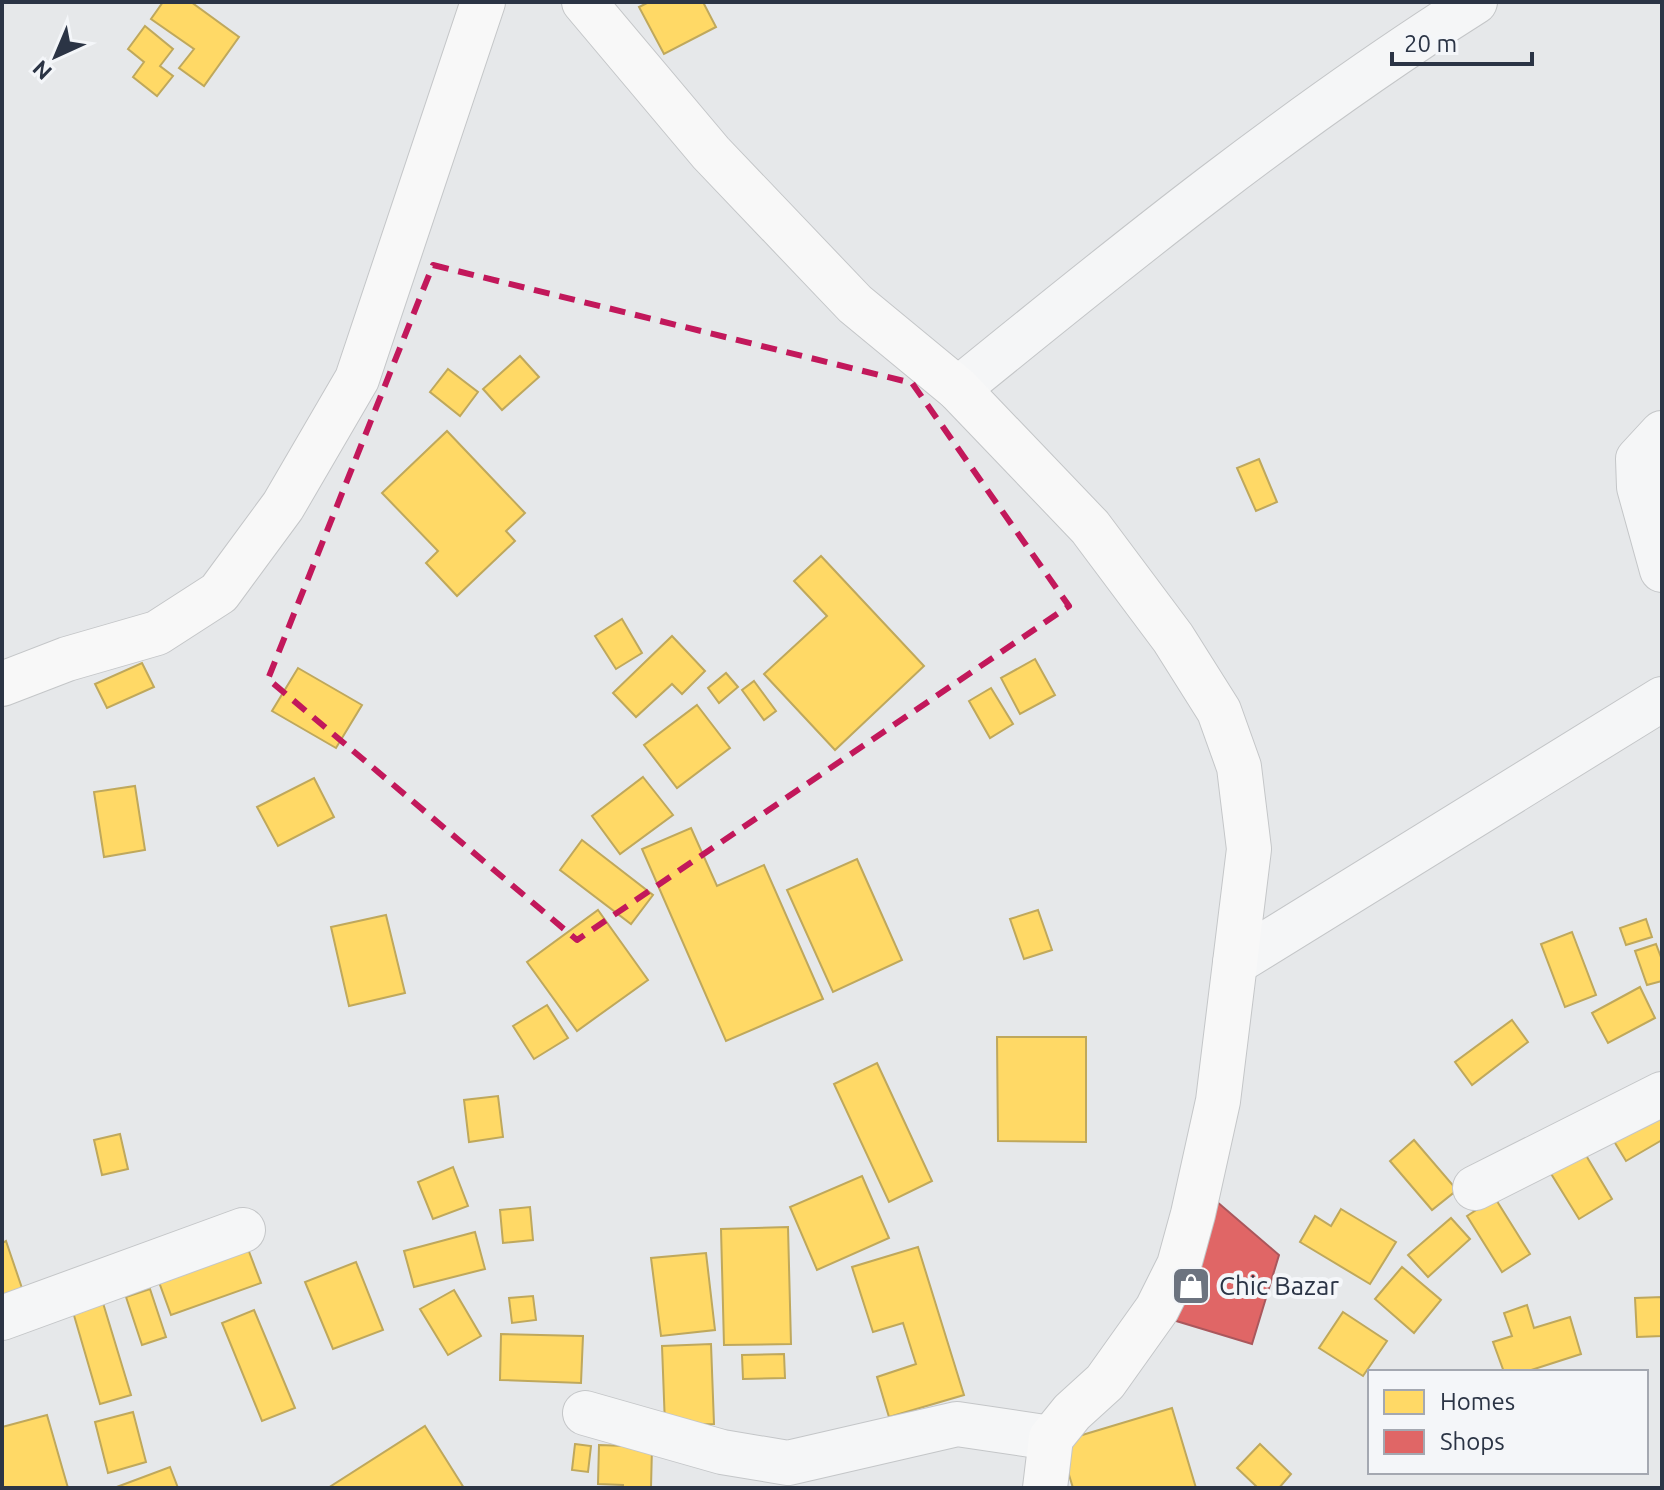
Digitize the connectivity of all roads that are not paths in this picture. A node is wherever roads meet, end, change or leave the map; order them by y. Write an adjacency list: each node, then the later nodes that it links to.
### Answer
1 (483, 2): 7 (street)
2 (584, 2): 4 (street)
3 (1475, 2): 4 (street)
4 (958, 389): 9 (street)
5 (1662, 433): 6 (street)
6 (1662, 570)
7 (2, 684)
8 (1662, 699): 9 (street)
9 (1235, 963): 15 (street)
10 (1662, 1094): 11 (street)
11 (1475, 1188)
12 (243, 1230): 13 (street)
13 (2, 1318)
14 (585, 1413): 15 (street)
15 (1051, 1438): 16 (street)
16 (1045, 1488)

